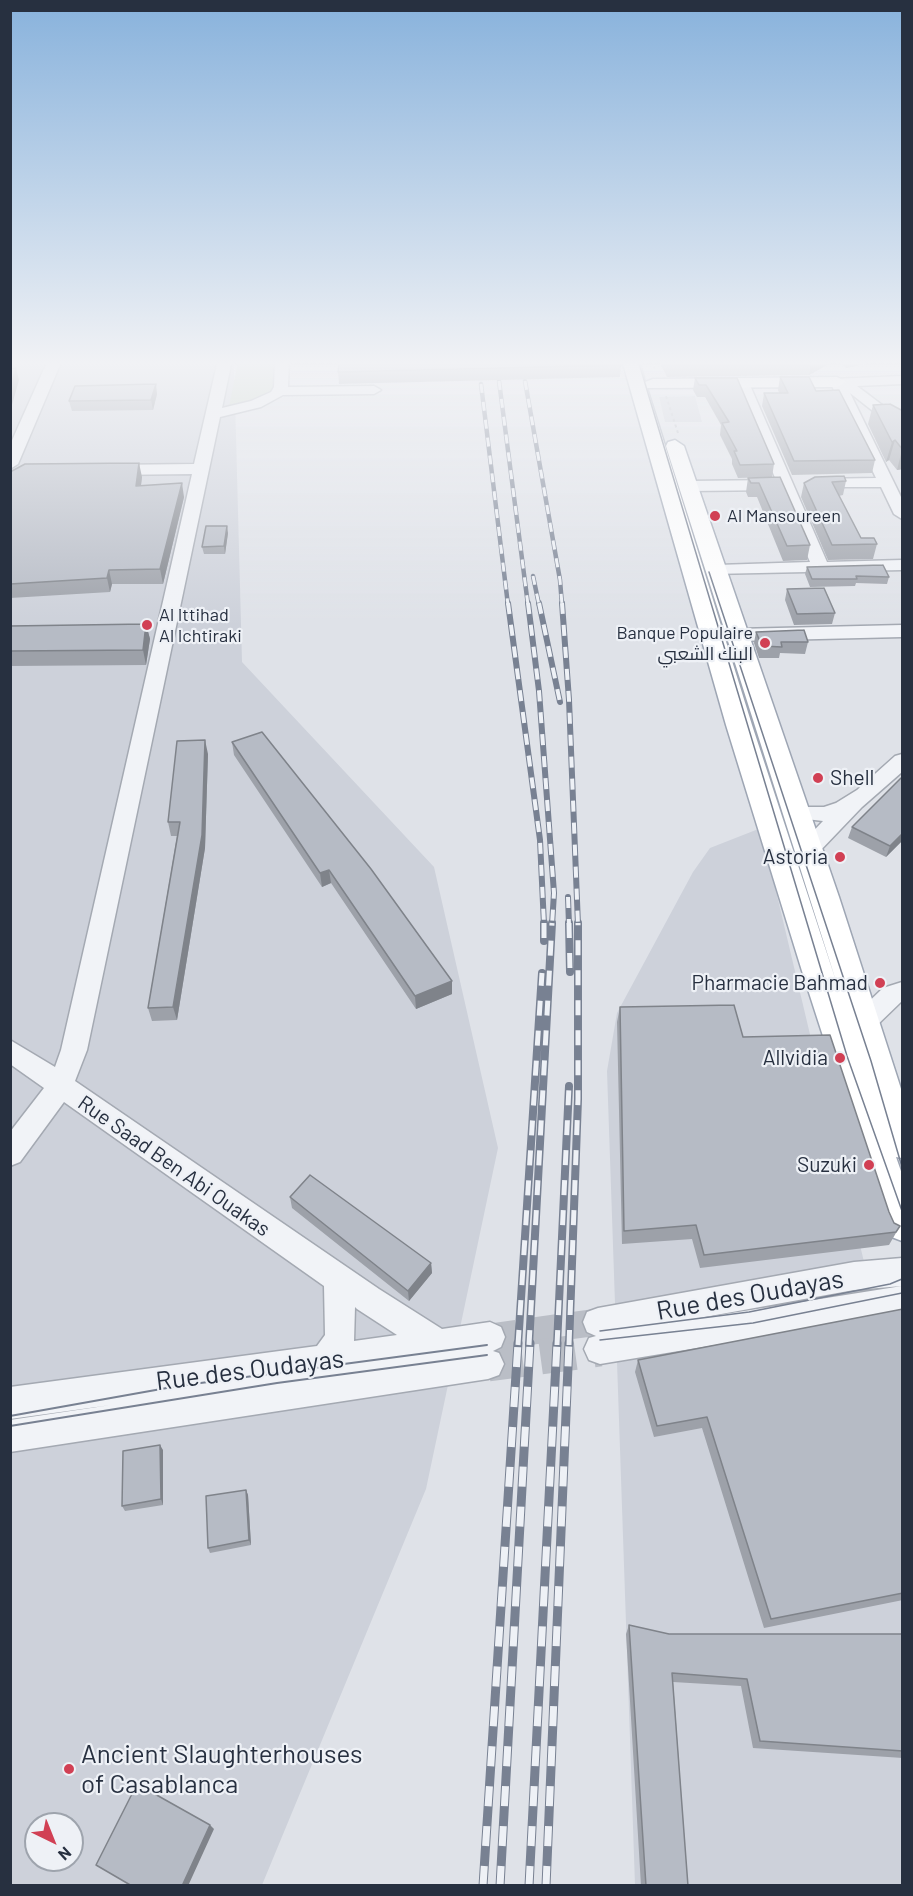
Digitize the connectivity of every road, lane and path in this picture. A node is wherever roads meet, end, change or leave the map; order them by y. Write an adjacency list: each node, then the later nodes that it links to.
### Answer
1 (22, 448): 7 (street)
2 (207, 448): 8 (street)
3 (656, 448): 30 (main road)
4 (676, 448): 12 (main road)
5 (771, 448): 11 (street)
6 (868, 448): 10 (street)
7 (14, 469)
8 (203, 469): 9 (street); 27 (street)
9 (90, 470)
10 (885, 482): 11 (street); 13 (street)
11 (787, 484): 12 (street); 15 (street)
12 (689, 486): 16 (main road)
13 (903, 514)
14 (903, 565): 15 (street)
15 (820, 566): 16 (street)
16 (717, 570): 18 (main road)
17 (903, 631): 18 (street)
18 (736, 635): 21 (main road)
19 (903, 761): 20 (street)
20 (854, 803): 21 (street); 22 (street)
21 (797, 812): 22 (main road)
22 (809, 849): 23 (main road)
23 (854, 989): 24 (street); 25 (main road)
24 (897, 993): 25 (street)
25 (864, 1021): 28 (main road)
26 (10, 1050): 27 (street, Rue Saad Ben Abi Ouakas)
27 (60, 1088): 29 (street); 32 (street, Rue Saad Ben Abi Ouakas)
28 (903, 1144)
29 (10, 1154)
30 (903, 1225)
31 (903, 1272): 33 (street, Rue des Oudayas)
32 (339, 1279): 34 (street, Rue Saad Ben Abi Ouakas); 35 (street)
33 (903, 1300)
34 (438, 1344): 35 (street, Rue des Oudayas); 37 (street, Rue des Oudayas)
35 (326, 1360): 36 (street, Rue des Oudayas)
36 (10, 1403)
37 (10, 1436)

